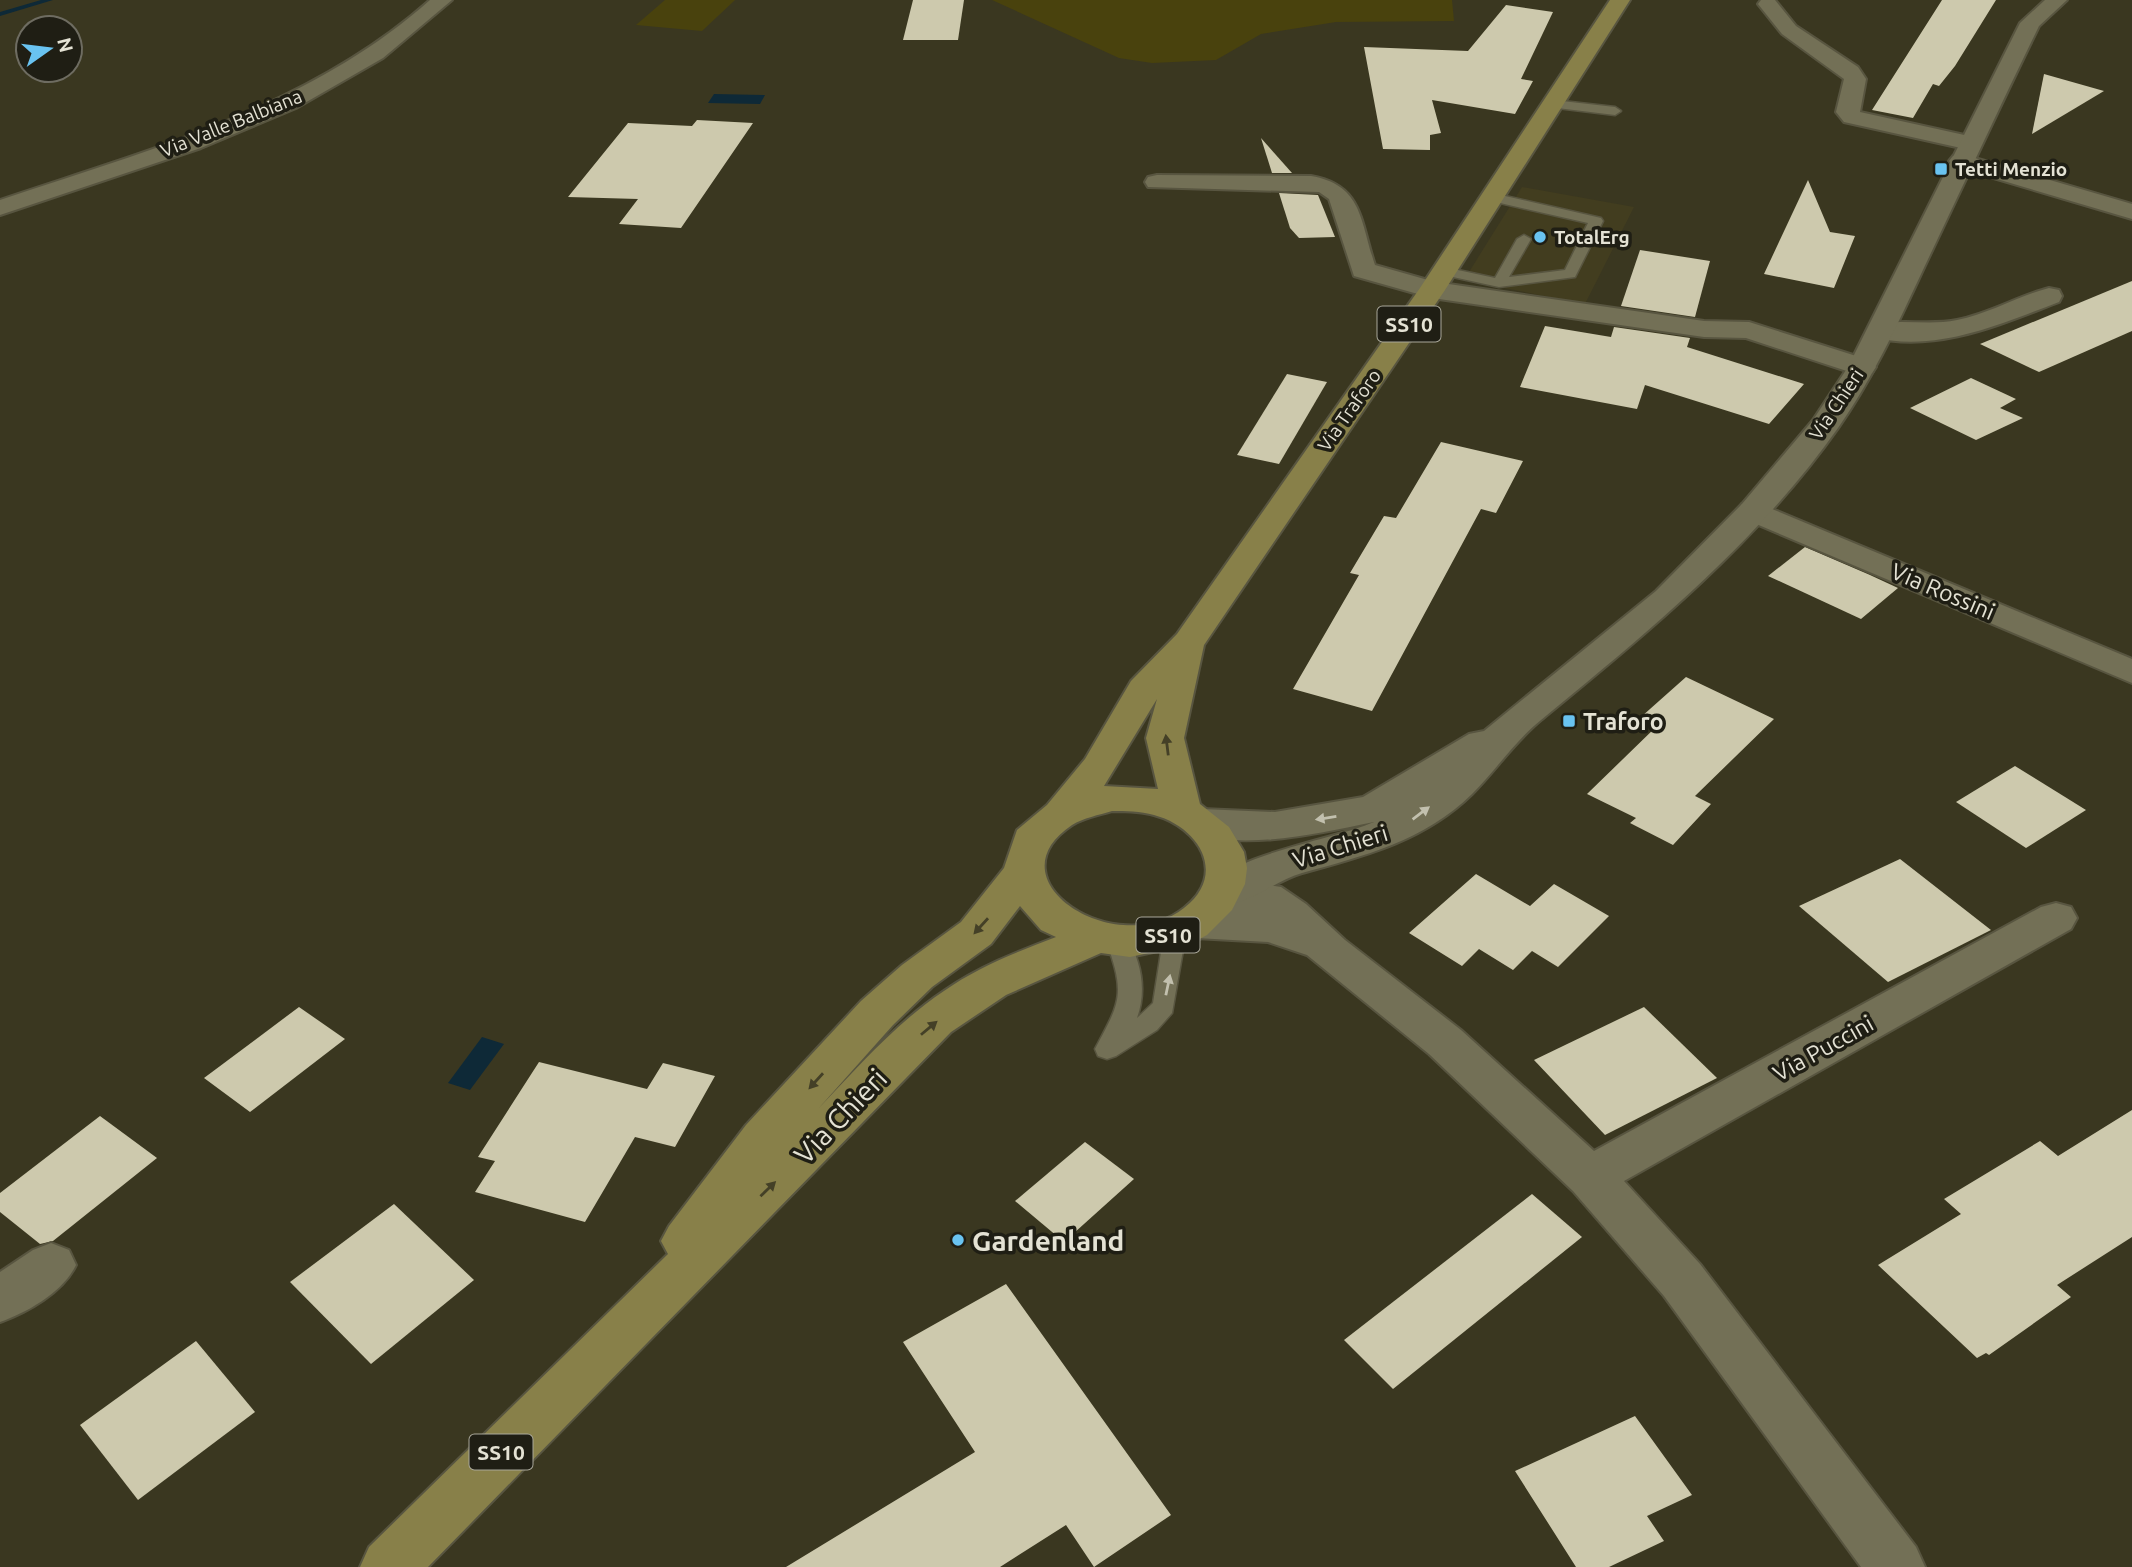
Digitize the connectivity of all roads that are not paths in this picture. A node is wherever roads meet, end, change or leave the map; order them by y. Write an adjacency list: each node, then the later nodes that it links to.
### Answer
1 (442, 0): 11 (street, Via Valle Balbiana)
2 (1620, 0): 5 (main road, Via Traforo / SS10)
3 (2057, 0): 7 (street, Via Chieri)
4 (1768, 4): 7 (street)
5 (1553, 104): 6 (lane); 9 (main road, Via Traforo / SS10)
6 (1615, 111)
7 (1966, 152): 12 (street); 18 (street, Via Chieri)
8 (1157, 181): 15 (street)
9 (1492, 197): 10 (lane); 15 (main road, Via Traforo / SS10)
10 (1541, 207): 13 (lane); 16 (lane)
11 (0, 208)
12 (2131, 211)
13 (1532, 224)
14 (1524, 239): 16 (lane)
15 (1438, 281): 16 (lane); 19 (street); 21 (main road, Via Traforo / SS10)
16 (1499, 283)
17 (2049, 296): 18 (street)
18 (1881, 331): 19 (street, Via Chieri)
19 (1862, 367): 20 (street, Via Chieri)
20 (1753, 511): 22 (street, Via Rossini); 23 (street, Via Chieri)
21 (1189, 642): 24 (main road, Via Traforo); 25 (main road, Via Traforo, one-way to 21)
22 (2132, 672)
23 (1508, 728): 25 (street, Via Chieri, one-way to 25); 27 (street, Via Chieri, one-way to 23)
24 (1062, 812): 25 (main road); 26 (main road)
25 (1192, 817): 27 (main road, SS10)
26 (1023, 873): 30 (main road, SS10); 35 (main road, Via Chieri, one-way to 35)
27 (1223, 893): 29 (main road, SS10); 31 (street)
28 (2056, 918): 32 (street, Via Puccini)
29 (1186, 928): 30 (main road, SS10); 30 (lane, one-way to 29); 31 (street)
30 (1108, 940): 35 (main road, Via Chieri, one-way to 30)
31 (1330, 951): 32 (street)
32 (1590, 1177): 37 (street)
33 (51, 1265): 34 (street)
34 (0, 1300)
35 (613, 1338): 36 (main road, Via Chieri / SS10)
36 (389, 1567)
37 (1896, 1567)

